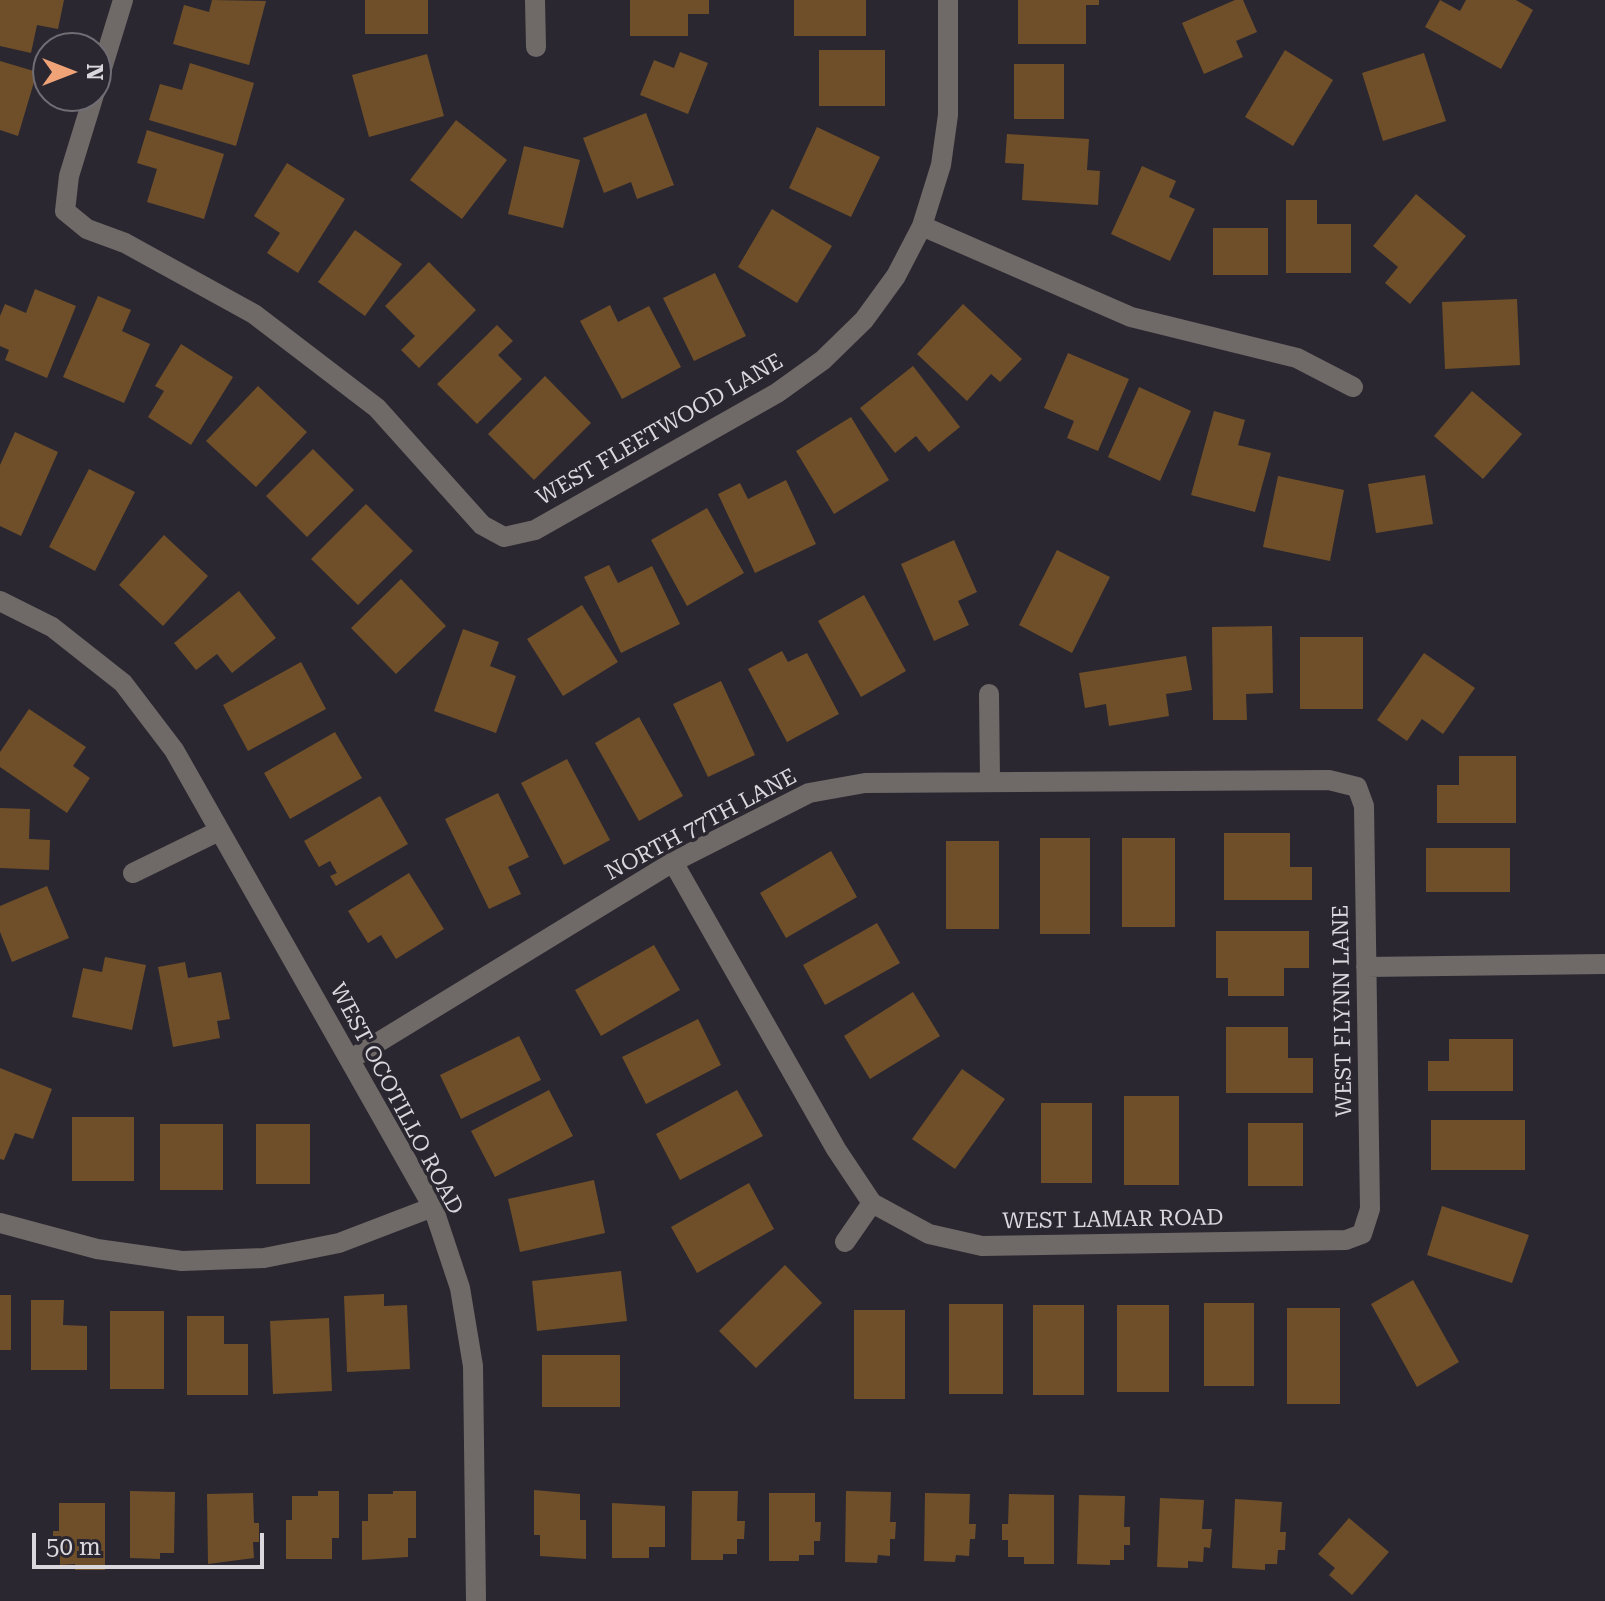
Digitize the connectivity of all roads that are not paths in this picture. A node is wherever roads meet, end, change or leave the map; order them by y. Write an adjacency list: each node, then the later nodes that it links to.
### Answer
1 (123, 0): 5 (street, WEST FLEETWOOD LANE)
2 (535, 0): 4 (street)
3 (948, 0): 5 (street, WEST FLEETWOOD LANE)
4 (536, 47)
5 (922, 226): 6 (street)
6 (1353, 387)
7 (0, 601): 11 (street, WEST OCOTILLO ROAD)
8 (989, 694): 9 (street)
9 (990, 780): 10 (street, NORTH 77TH LANE); 12 (street, NORTH 77TH LANE)
10 (1357, 787): 15 (street, WEST FLYNN LANE)
11 (219, 831): 13 (street); 16 (street, WEST OCOTILLO ROAD)
12 (673, 862): 16 (street, NORTH 77TH LANE); 17 (street, WEST LAMAR ROAD)
13 (133, 873)
14 (1605, 964): 15 (street)
15 (1366, 967): 20 (street, WEST FLYNN LANE)
16 (351, 1059): 18 (street, WEST OCOTILLO ROAD)
17 (872, 1203): 20 (street, WEST LAMAR ROAD); 21 (street)
18 (433, 1207): 19 (street); 22 (street, WEST OCOTILLO ROAD)
19 (0, 1223)
20 (1362, 1234)
21 (845, 1242)
22 (476, 1601)

